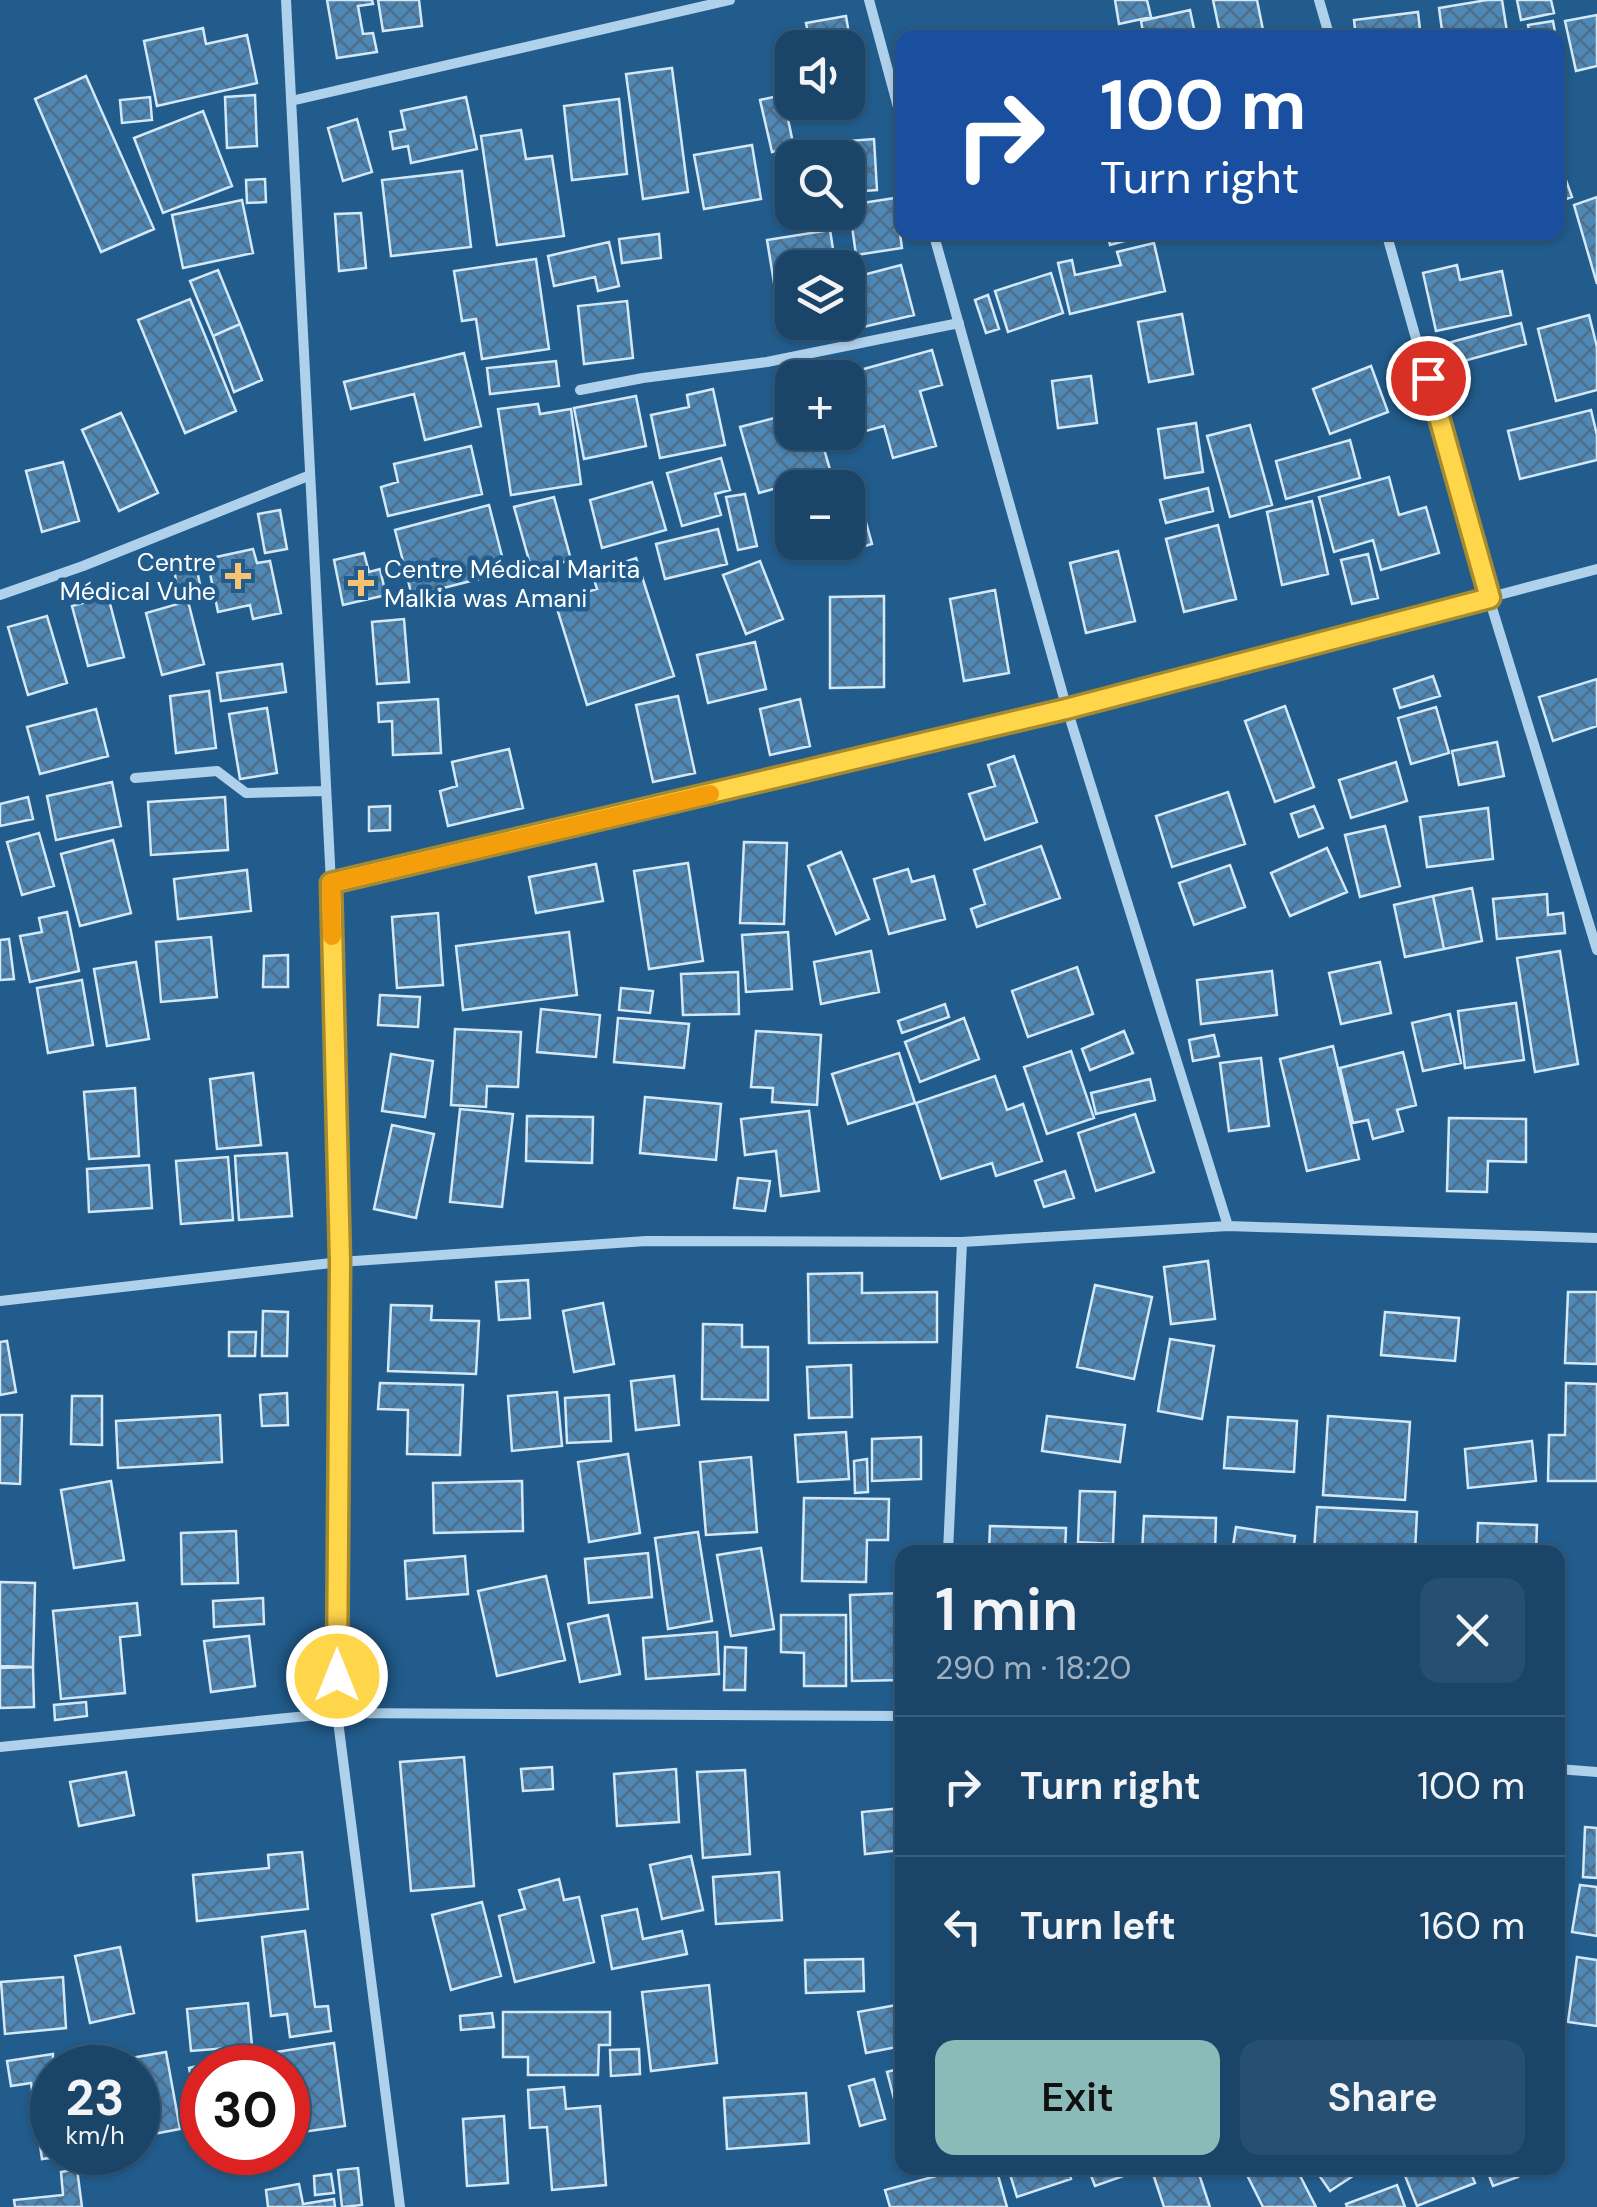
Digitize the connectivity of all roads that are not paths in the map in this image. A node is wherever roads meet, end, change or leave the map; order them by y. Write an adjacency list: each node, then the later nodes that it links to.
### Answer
1 (286, 0): 7 (street)
2 (730, 0): 7 (street)
3 (868, 0): 6 (street)
4 (1319, 0): 5 (street)
5 (1328, 30)
6 (895, 97)
7 (291, 100): 12 (street)
8 (936, 240): 10 (street)
9 (1388, 240): 15 (street)
10 (958, 323): 11 (street); 16 (street)
11 (580, 390)
12 (308, 476): 14 (street); 18 (street)
13 (1597, 569): 15 (street)
14 (0, 595)
15 (1490, 598): 16 (street); 20 (street)
16 (1066, 709): 19 (street); 21 (street)
17 (135, 778): 18 (street)
18 (326, 791): 19 (street)
19 (331, 883): 24 (street)
20 (1597, 950)
21 (1228, 1226): 22 (street); 23 (street)
22 (1597, 1238)
23 (962, 1242): 24 (street); 26 (street)
24 (340, 1262): 25 (street); 27 (street)
25 (0, 1301)
26 (948, 1545)
27 (337, 1713): 28 (street); 29 (street); 32 (street)
28 (895, 1716)
29 (0, 1747)
30 (1565, 1770): 31 (street)
31 (1597, 1772)
32 (400, 2207)

